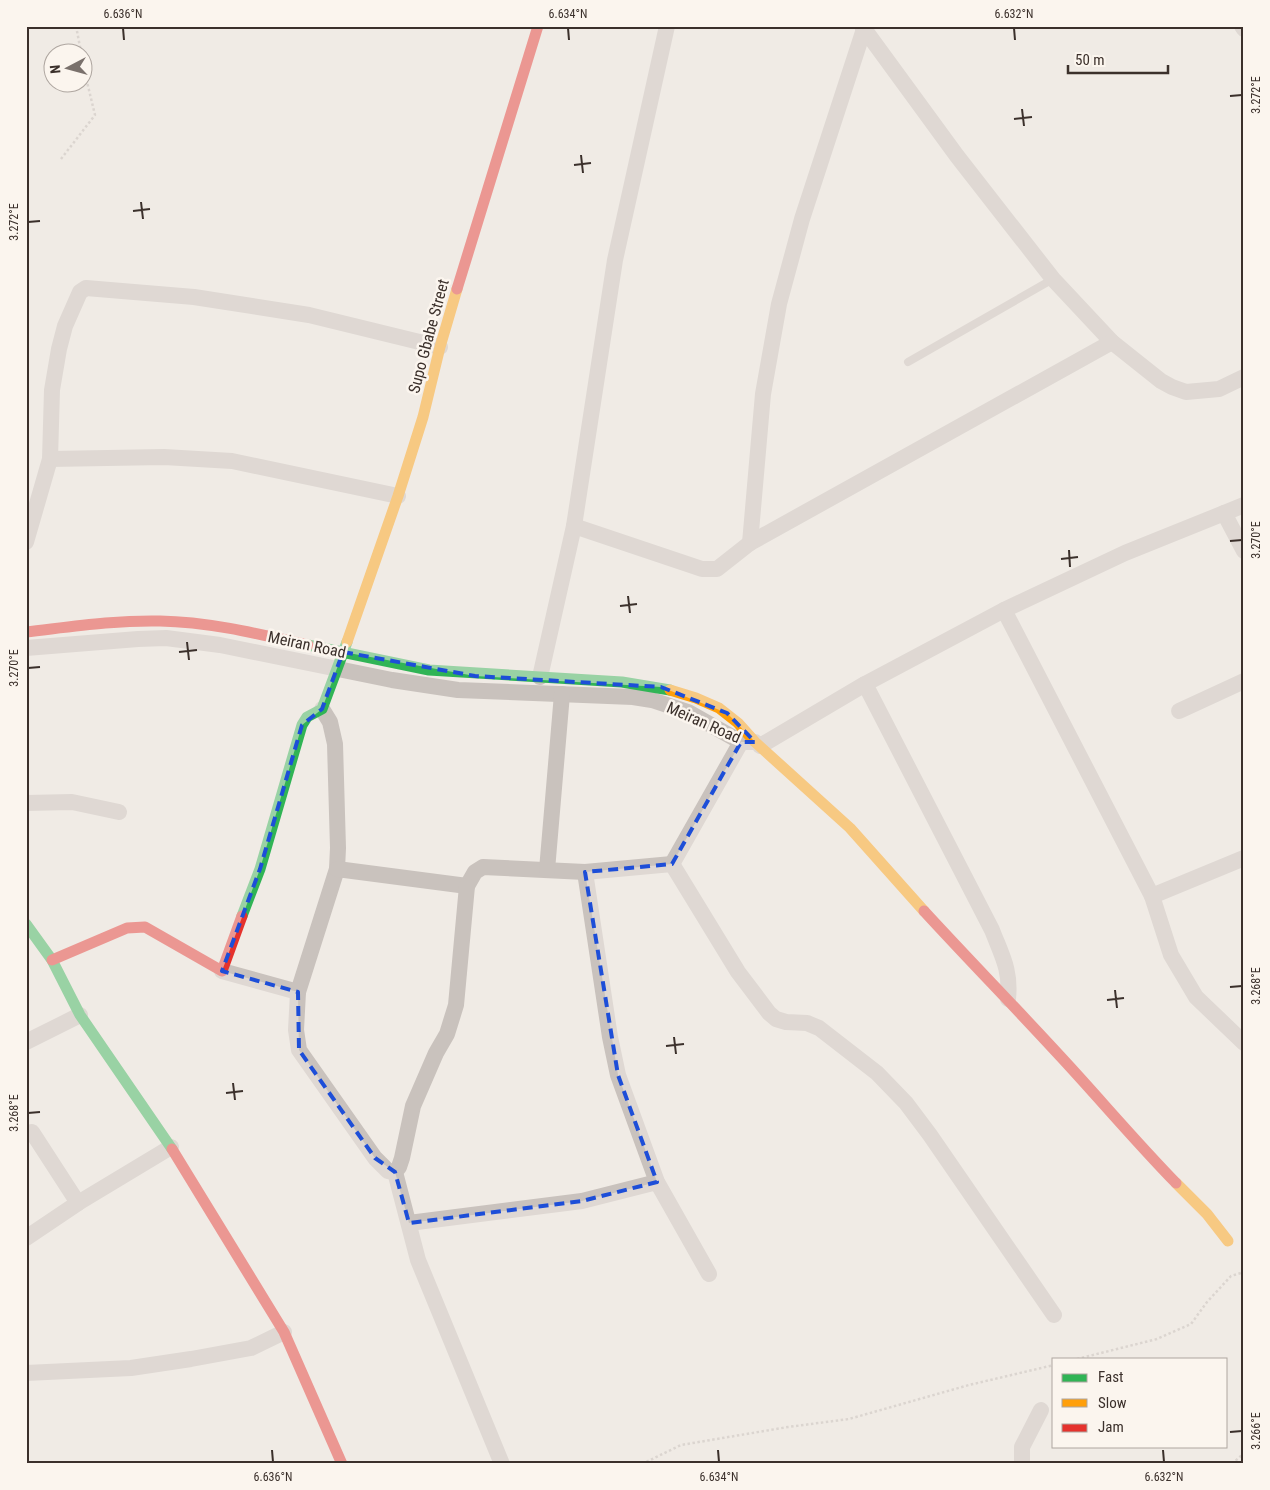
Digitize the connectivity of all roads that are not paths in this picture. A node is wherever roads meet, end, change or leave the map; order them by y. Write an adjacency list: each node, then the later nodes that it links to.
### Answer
1 (538, 26): 6 (street, Supo Gbabe Street)
2 (667, 26): 13 (street)
3 (863, 28): 4 (street); 15 (street)
4 (1053, 279): 5 (street); 7 (lane)
5 (1112, 342): 8 (street); 15 (street)
6 (440, 347): 9 (street); 10 (street, Supo Gbabe Street)
7 (908, 362)
8 (1244, 376)
9 (50, 458): 10 (street); 14 (street)
10 (398, 496): 20 (street, Supo Gbabe Street)
11 (1244, 505): 12 (street)
12 (1224, 513): 16 (street); 17 (street)
13 (574, 526): 15 (street); 22 (street)
14 (26, 542)
15 (750, 543)
16 (1244, 551)
17 (1004, 610): 24 (street); 37 (street)
18 (26, 632): 20 (street, Meiran Road)
19 (26, 648): 21 (street, Meiran Road)
20 (343, 652): 21 (street, Supo Gbabe Street); 22 (street, Meiran Road)
21 (338, 669): 25 (street, Meiran Road); 26 (street, Supo Gbabe Street)
22 (540, 677): 28 (street, Meiran Road)
23 (1244, 681): 27 (street)
24 (865, 684): 28 (street); 42 (street)
25 (562, 694): 28 (street, Meiran Road); 34 (street)
26 (322, 709): 33 (street); 40 (street)
27 (1179, 712)
28 (752, 743): 32 (street); 42 (street)
29 (26, 803): 30 (street)
30 (119, 812)
31 (1244, 858): 37 (street)
32 (672, 864): 35 (street); 55 (street)
33 (337, 869): 36 (street); 41 (street)
34 (547, 870): 35 (street); 36 (street)
35 (585, 872): 49 (street)
36 (467, 886): 48 (street)
37 (1152, 896): 45 (street)
38 (29, 932): 39 (street)
39 (52, 960): 40 (street); 43 (street)
40 (222, 971): 41 (street)
41 (298, 992): 48 (street)
42 (1008, 998): 53 (street)
43 (80, 1015): 44 (street); 47 (street)
44 (26, 1042)
45 (1244, 1043)
46 (32, 1132): 50 (street)
47 (171, 1148): 50 (street); 56 (street)
48 (395, 1172): 51 (street)
49 (657, 1182): 51 (street); 54 (street)
50 (78, 1203): 52 (street)
51 (409, 1223): 60 (street)
52 (26, 1238)
53 (1228, 1241)
54 (709, 1274)
55 (1054, 1315)
56 (284, 1332): 57 (street); 59 (street)
57 (27, 1369)
58 (1041, 1410): 61 (street)
59 (342, 1464)
60 (502, 1464)
61 (1022, 1464)

